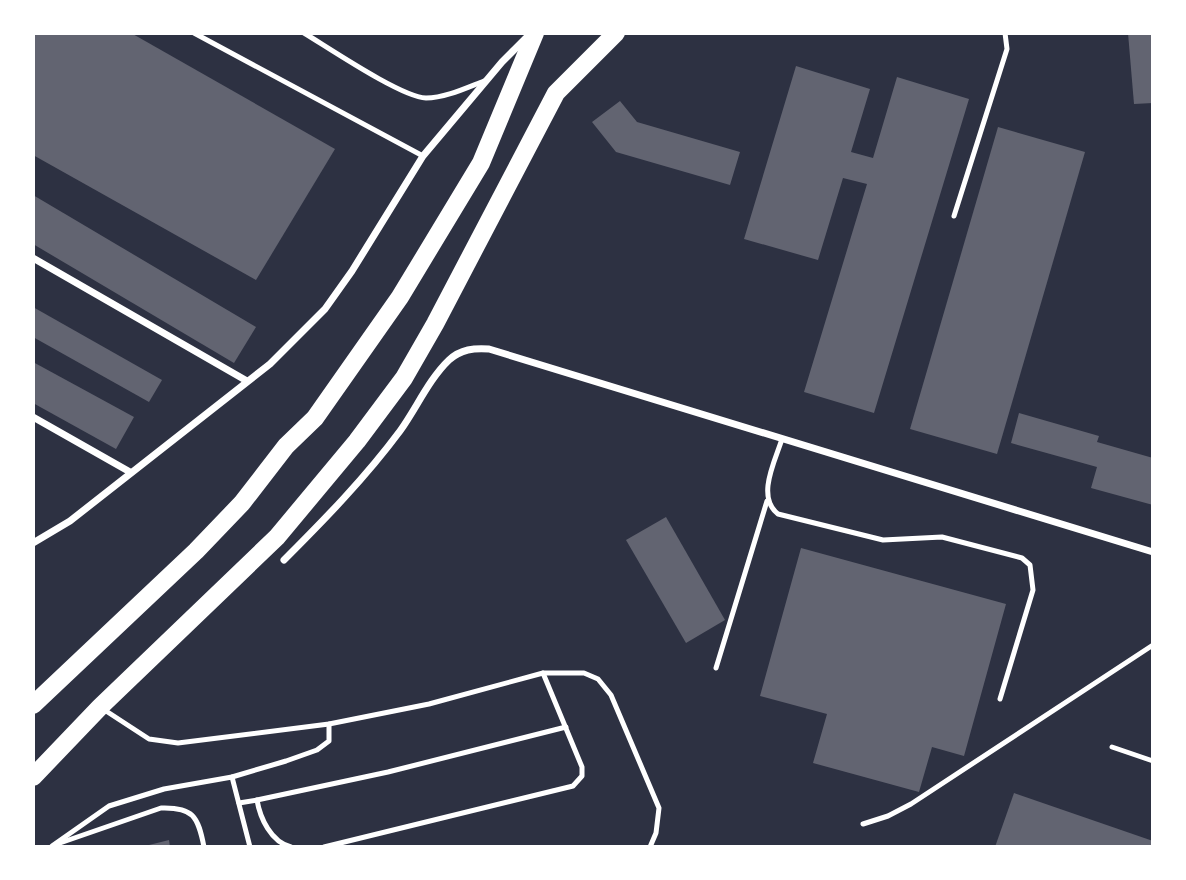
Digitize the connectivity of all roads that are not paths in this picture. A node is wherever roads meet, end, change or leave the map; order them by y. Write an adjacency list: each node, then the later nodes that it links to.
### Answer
1 (194, 33): 7 (lane)
2 (304, 33): 6 (lane)
3 (533, 33): 6 (street); 22 (main road)
4 (616, 33): 23 (main road)
5 (1006, 33): 8 (lane)
6 (487, 80): 7 (street)
7 (423, 156): 10 (street)
8 (954, 216)
9 (33, 258): 10 (street)
10 (247, 381): 13 (street)
11 (33, 417): 13 (street)
12 (782, 439): 14 (lane); 16 (street); 17 (street)
13 (130, 472): 15 (street)
14 (767, 501): 19 (lane); 21 (lane)
15 (33, 543)
16 (1153, 552)
17 (284, 560)
18 (1153, 645): 32 (lane)
19 (716, 668)
20 (543, 673): 24 (lane); 25 (lane); 38 (lane)
21 (1000, 699)
22 (33, 705)
23 (100, 707): 24 (lane); 29 (main road)
24 (329, 724): 28 (lane)
25 (566, 727): 30 (lane); 37 (lane)
26 (1112, 747): 27 (lane)
27 (1153, 761)
28 (232, 776): 31 (lane); 33 (lane)
29 (33, 777)
30 (257, 800): 31 (lane); 36 (lane)
31 (239, 803): 35 (lane)
32 (863, 824)
33 (52, 846): 34 (lane)
34 (204, 847)
35 (250, 847)
36 (291, 847)
37 (324, 847)
38 (650, 847)

